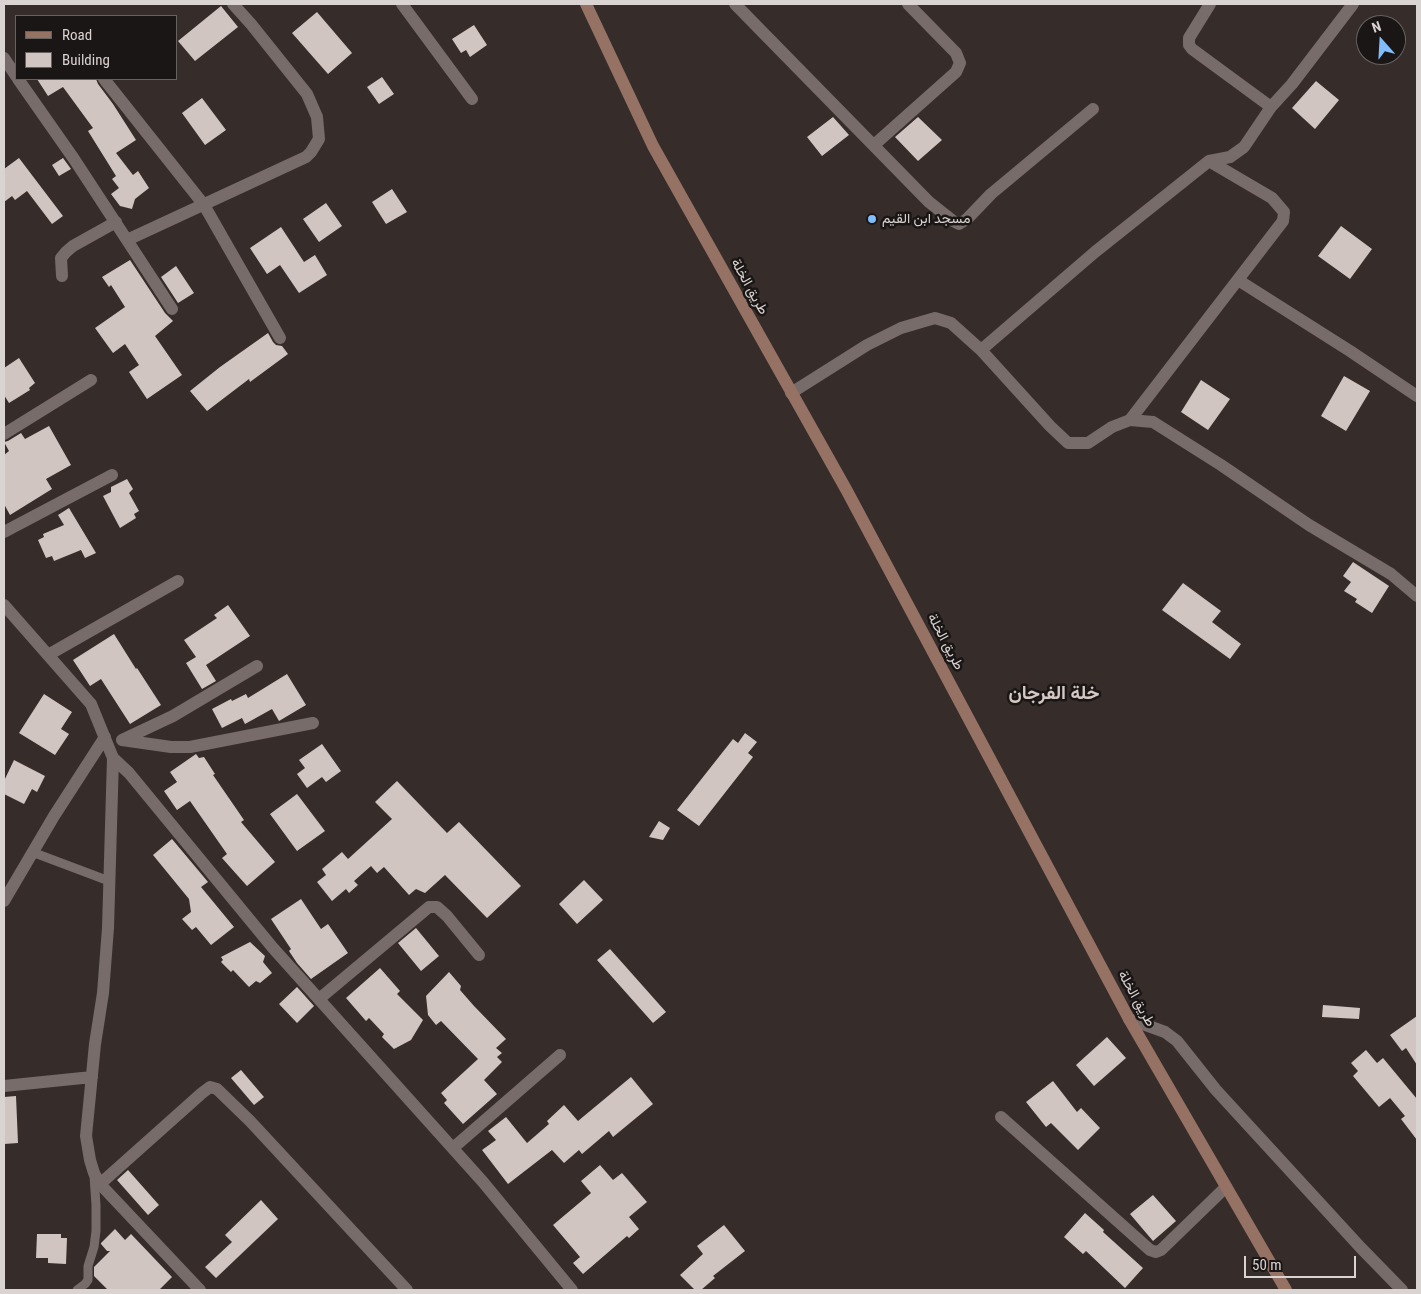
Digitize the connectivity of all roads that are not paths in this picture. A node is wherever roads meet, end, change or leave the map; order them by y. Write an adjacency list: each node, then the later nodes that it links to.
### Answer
1 (233, 4): 17 (street)
2 (402, 4): 12 (street)
3 (586, 4): 26 (street, طريق الخلة)
4 (735, 4): 15 (street)
5 (908, 4): 15 (street)
6 (1210, 4): 13 (street)
7 (1353, 4): 13 (street)
8 (4, 58): 9 (street)
9 (15, 74)
10 (19, 80): 18 (street)
11 (105, 80): 17 (street)
12 (472, 100)
13 (1271, 107): 16 (street)
14 (1093, 109): 15 (street)
15 (874, 145)
16 (1209, 161): 21 (street); 24 (street)
17 (204, 205): 19 (street); 23 (street)
18 (116, 222): 19 (street); 20 (street)
19 (127, 240): 22 (street)
20 (62, 276)
21 (1238, 280): 27 (street); 28 (street)
22 (172, 309)
23 (280, 338)
24 (981, 350): 26 (street); 28 (street)
25 (91, 380): 29 (street)
26 (791, 393): 46 (street, طريق الخلة)
27 (1417, 396)
28 (1130, 420): 33 (street)
29 (4, 434)
30 (112, 475): 31 (street)
31 (4, 532)
32 (178, 581): 36 (street)
33 (1417, 596)
34 (8, 609): 35 (street); 36 (street)
35 (4, 624)
36 (48, 655): 40 (street)
37 (257, 666): 39 (street)
38 (313, 723): 39 (street)
39 (122, 740): 40 (street)
40 (109, 747): 41 (street); 42 (street); 45 (street)
41 (32, 852): 42 (lane); 43 (street)
42 (109, 881): 48 (street)
43 (4, 901)
44 (479, 955): 45 (street)
45 (319, 999): 51 (street)
46 (1129, 1020): 53 (street, طريق الخلة); 59 (street)
47 (560, 1055): 51 (street)
48 (92, 1077): 49 (street); 52 (street)
49 (4, 1086)
50 (1001, 1117): 53 (street)
51 (453, 1148): 57 (street)
52 (97, 1178): 54 (lane); 55 (street); 56 (street)
53 (1226, 1187): 58 (street, طريق الخلة)
54 (77, 1290)
55 (200, 1290)
56 (407, 1290)
57 (572, 1290)
58 (1286, 1290)
59 (1402, 1290)

